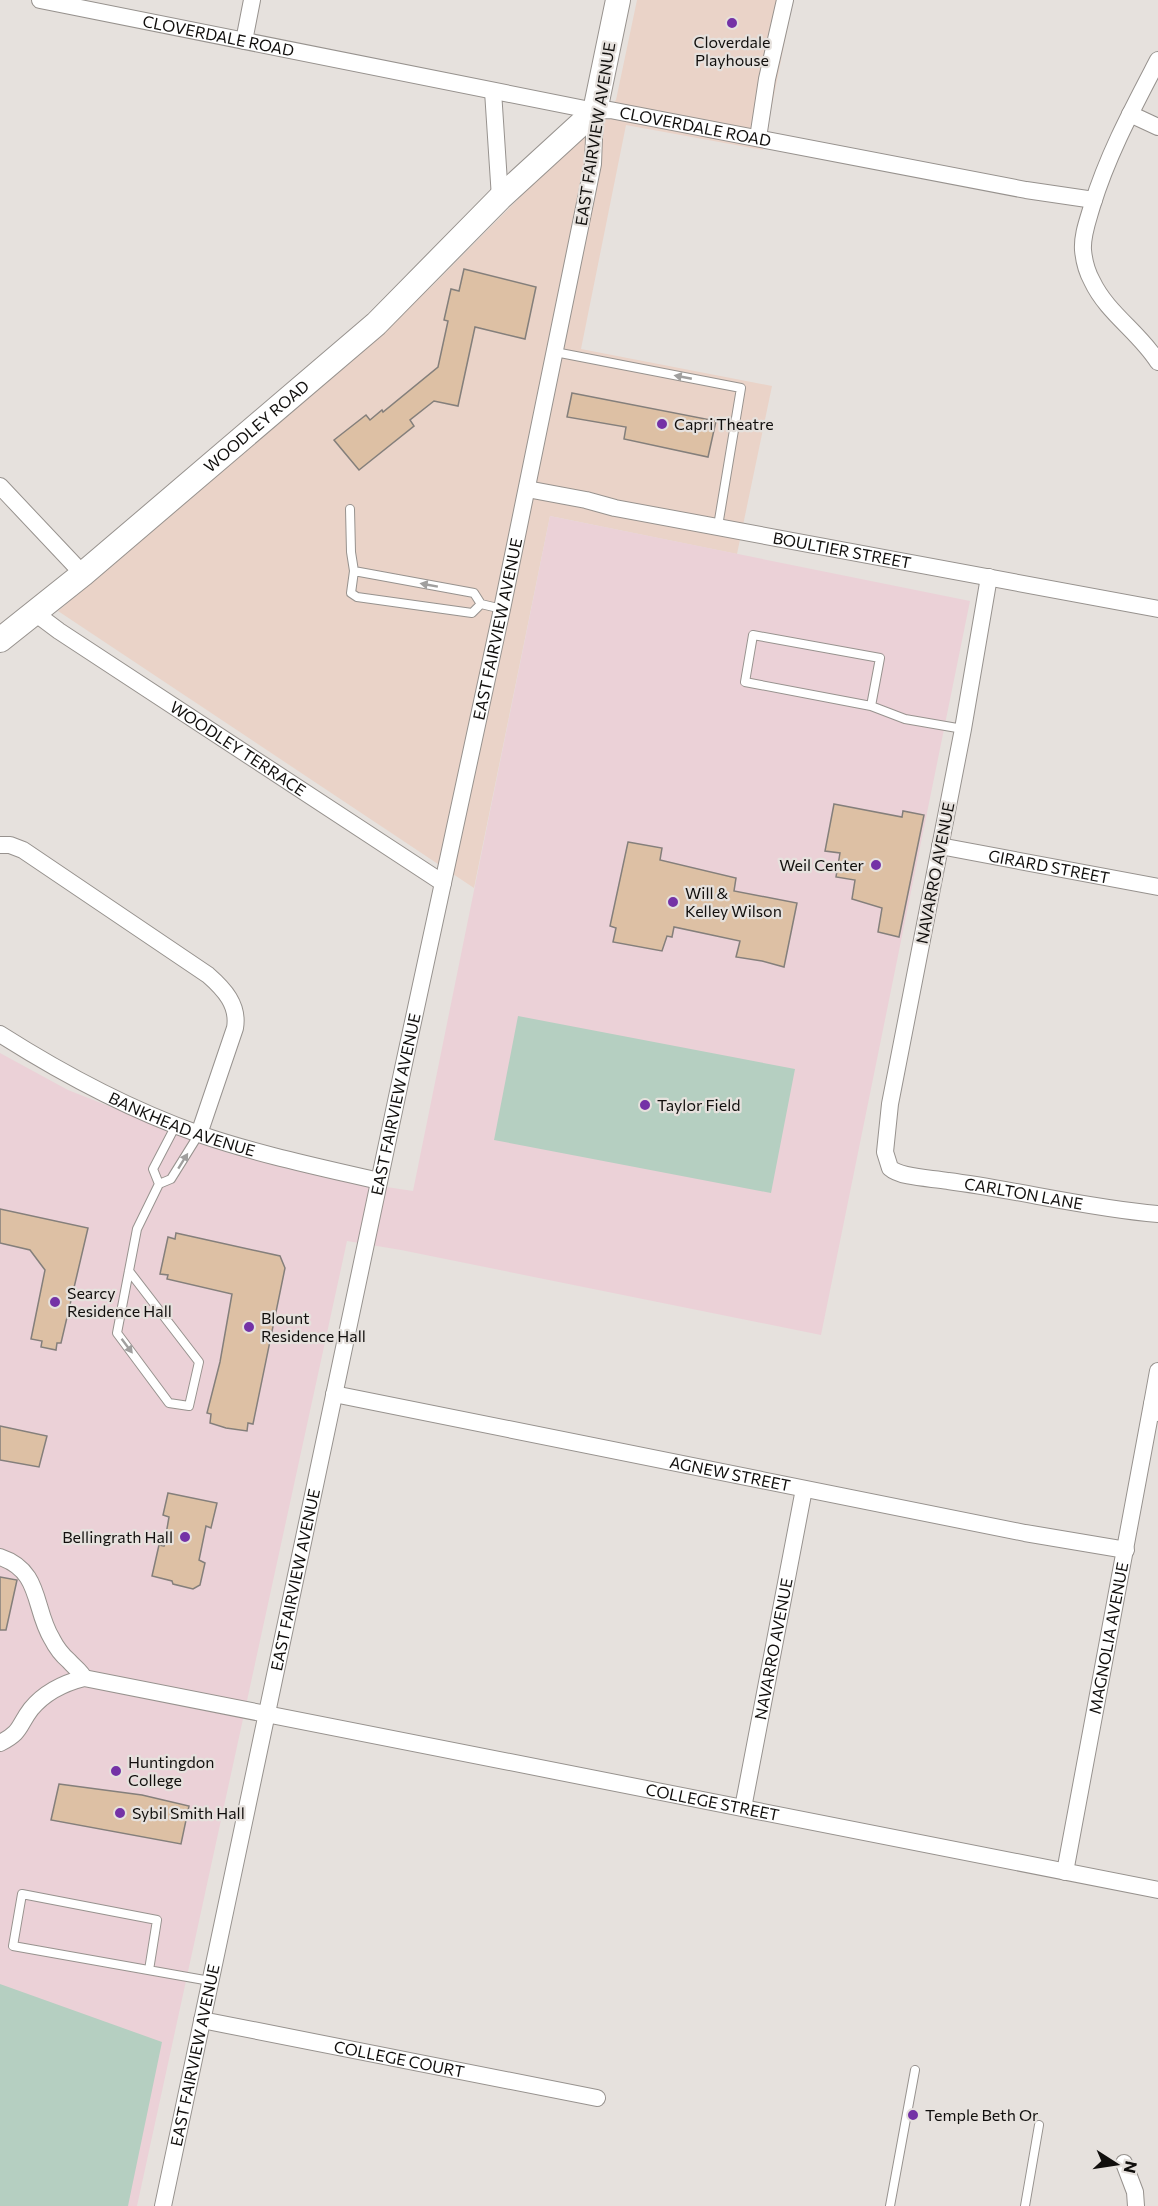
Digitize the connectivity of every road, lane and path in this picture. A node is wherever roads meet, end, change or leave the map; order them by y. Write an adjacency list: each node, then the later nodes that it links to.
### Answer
1 (40, 0): 5 (street, CLOVERDALE ROAD)
2 (252, 0): 5 (street)
3 (618, 0): 8 (main road, EAST FAIRVIEW AVENUE)
4 (785, 0): 11 (street)
5 (244, 41): 7 (street, CLOVERDALE ROAD)
6 (1158, 60): 9 (street)
7 (493, 91): 8 (street, CLOVERDALE ROAD); 12 (street)
8 (595, 111): 11 (street, CLOVERDALE ROAD); 12 (main road, WOODLEY ROAD); 14 (street, EAST FAIRVIEW AVENUE)
9 (1130, 114): 10 (street); 13 (street)
10 (1158, 127)
11 (758, 138): 13 (street, CLOVERDALE ROAD)
12 (500, 198): 21 (main road, WOODLEY ROAD)
13 (1094, 200): 15 (street)
14 (555, 352): 17 (street, EAST FAIRVIEW AVENUE); 19 (lane, one-way to 14)
15 (1158, 362)
16 (0, 486): 21 (street)
17 (527, 489): 19 (street, BOULTIER STREET); 24 (street, EAST FAIRVIEW AVENUE)
18 (350, 509): 20 (lane)
19 (718, 526): 22 (street, BOULTIER STREET)
20 (354, 571): 23 (lane, one-way to 20); 23 (lane)
21 (83, 574): 26 (main road, WOODLEY ROAD)
22 (989, 577): 25 (street, BOULTIER STREET); 29 (street, NAVARRO AVENUE)
23 (481, 604): 24 (lane)
24 (502, 609): 32 (street, EAST FAIRVIEW AVENUE)
25 (1158, 609)
26 (35, 613): 27 (main road, WOODLEY ROAD); 32 (street, WOODLEY TERRACE)
27 (0, 640)
28 (871, 706): 28 (lane); 29 (lane)
29 (963, 729): 31 (street, NAVARRO AVENUE)
30 (0, 845): 36 (street)
31 (940, 846): 33 (street, GIRARD STREET); 37 (street, NAVARRO AVENUE)
32 (443, 883): 38 (street, EAST FAIRVIEW AVENUE)
33 (1158, 887)
34 (0, 1034): 35 (street, BANKHEAD AVENUE)
35 (176, 1125): 36 (street, BANKHEAD AVENUE); 39 (lane)
36 (199, 1134): 38 (street, BANKHEAD AVENUE); 39 (lane, one-way to 36)
37 (890, 1168): 40 (street, CARLTON LANE)
38 (379, 1181): 43 (street, EAST FAIRVIEW AVENUE)
39 (159, 1184): 41 (lane)
40 (1158, 1214)
41 (129, 1271): 41 (lane, one-way to 41)
42 (1158, 1371): 44 (street, MAGNOLIA AVENUE)
43 (334, 1394): 45 (street, AGNEW STREET); 49 (street, EAST FAIRVIEW AVENUE)
44 (1155, 1408): 46 (street, MAGNOLIA AVENUE)
45 (804, 1489): 46 (street, AGNEW STREET); 51 (street, NAVARRO AVENUE)
46 (1126, 1550): 52 (street, MAGNOLIA AVENUE)
47 (0, 1557): 48 (street)
48 (84, 1678): 49 (street, COLLEGE STREET); 50 (street)
49 (266, 1713): 51 (street, COLLEGE STREET); 55 (street, EAST FAIRVIEW AVENUE)
50 (0, 1743)
51 (743, 1808): 52 (street, COLLEGE STREET)
52 (1065, 1872): 53 (street, COLLEGE STREET)
53 (1158, 1890)
54 (149, 1970): 54 (lane); 55 (lane)
55 (210, 1982): 56 (street, EAST FAIRVIEW AVENUE)
56 (202, 2020): 58 (street, COLLEGE COURT); 61 (street, EAST FAIRVIEW AVENUE)
57 (915, 2070): 62 (lane)
58 (597, 2098)
59 (1039, 2126): 63 (lane)
60 (1124, 2163): 64 (street)
61 (163, 2206)
62 (890, 2206)
63 (1025, 2206)
64 (1136, 2206)

